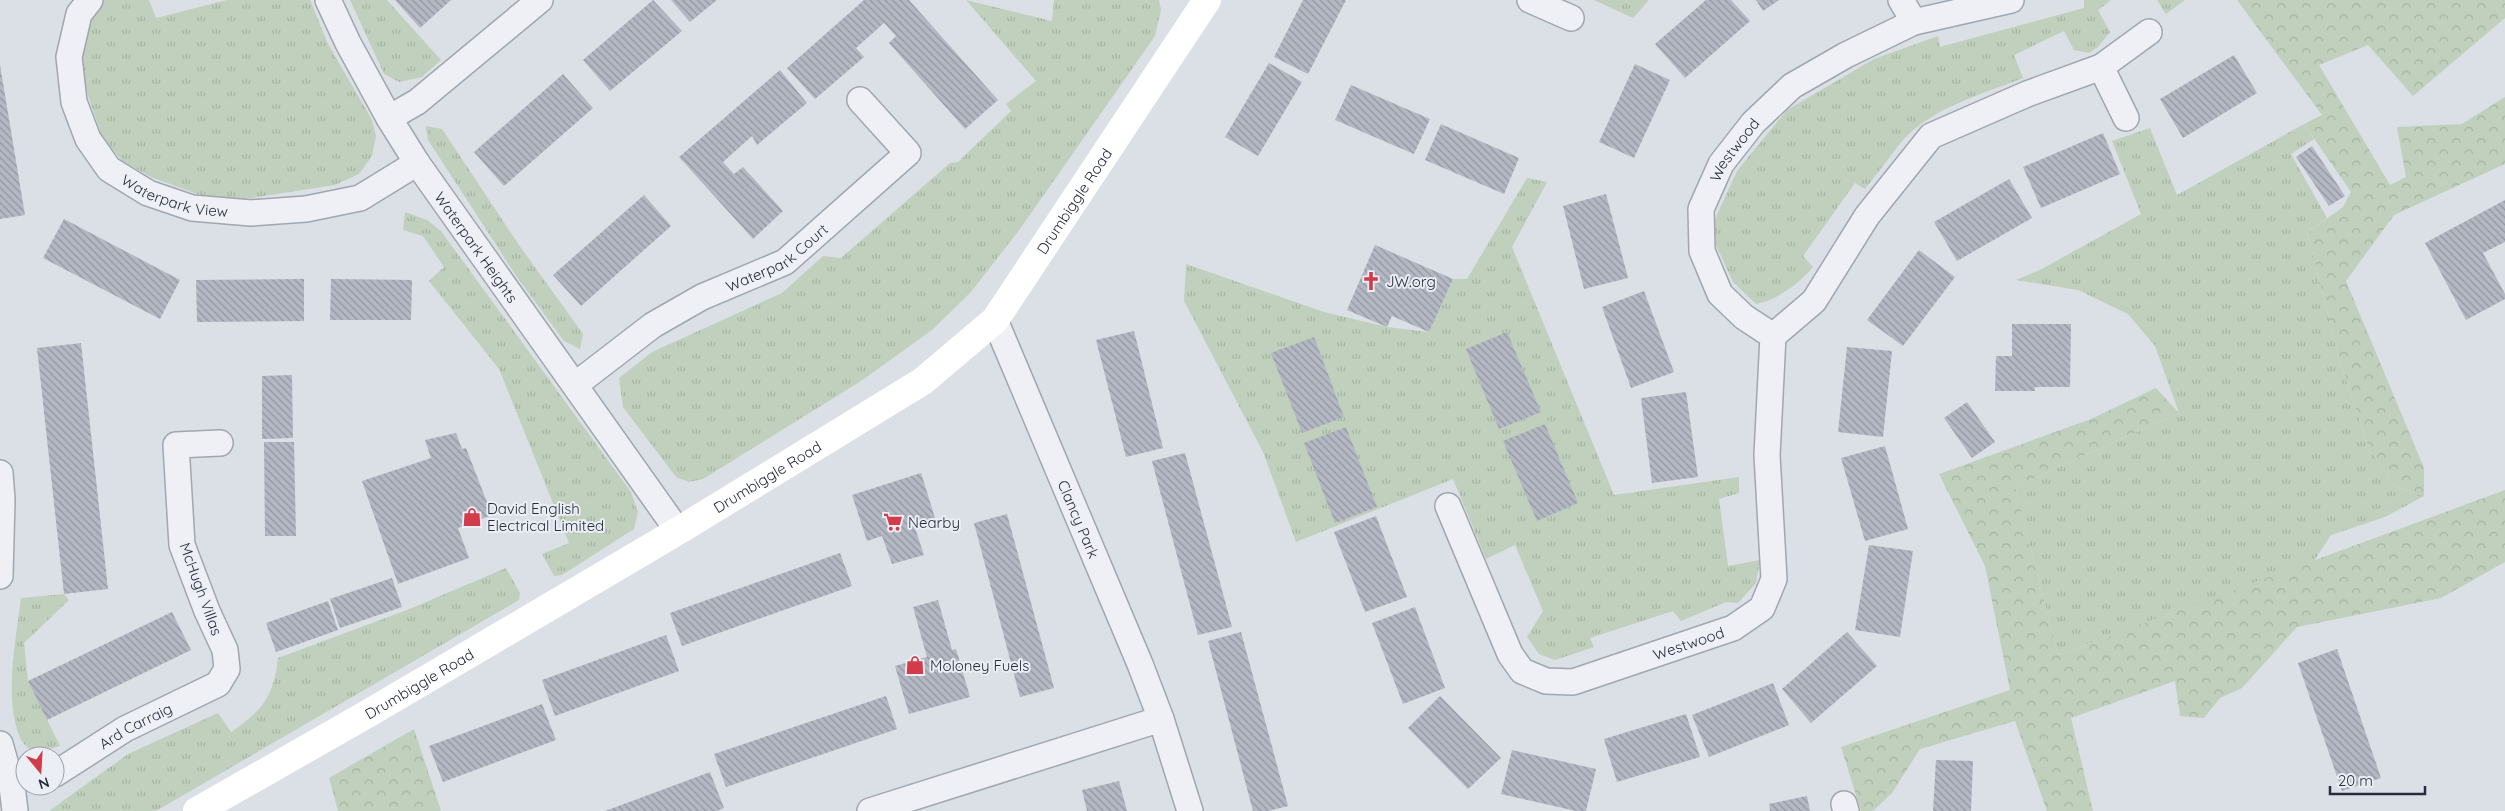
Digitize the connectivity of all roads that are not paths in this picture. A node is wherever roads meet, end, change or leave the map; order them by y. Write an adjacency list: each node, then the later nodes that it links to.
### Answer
1 (90, 0): 15 (street, Waterpark View)
2 (328, 0): 13 (street)
3 (540, 0): 13 (street)
4 (1207, 0): 16 (street, Drumbiggle Road)
5 (1530, 0): 8 (street)
6 (1902, 0): 9 (street)
7 (2012, 0): 9 (street, Westwood)
8 (1571, 18)
9 (1914, 22): 17 (street, Westwood)
10 (2149, 32): 11 (street)
11 (2100, 67): 14 (street); 17 (street)
12 (860, 100): 18 (street, Waterpark Court)
13 (389, 118): 15 (street, Waterpark Heights)
14 (2126, 118)
15 (417, 163): 18 (street, Waterpark Heights)
16 (995, 320): 22 (street, Drumbiggle Road); 25 (street, Clancy Park)
17 (1773, 336): 21 (street, Westwood)
18 (575, 385): 22 (street, Waterpark Heights)
19 (220, 443): 24 (street, McHugh Villas)
20 (0, 473): 23 (street)
21 (1448, 506)
22 (678, 531): 32 (street, Drumbiggle Road)
23 (0, 576)
24 (218, 684): 27 (street, Ard Carraig)
25 (1161, 719): 30 (street); 33 (street, Clancy Park)
26 (0, 744): 28 (street)
27 (65, 768)
28 (15, 776)
29 (17, 796): 31 (street)
30 (876, 810)
31 (15, 811)
32 (197, 811)
33 (1190, 811)

